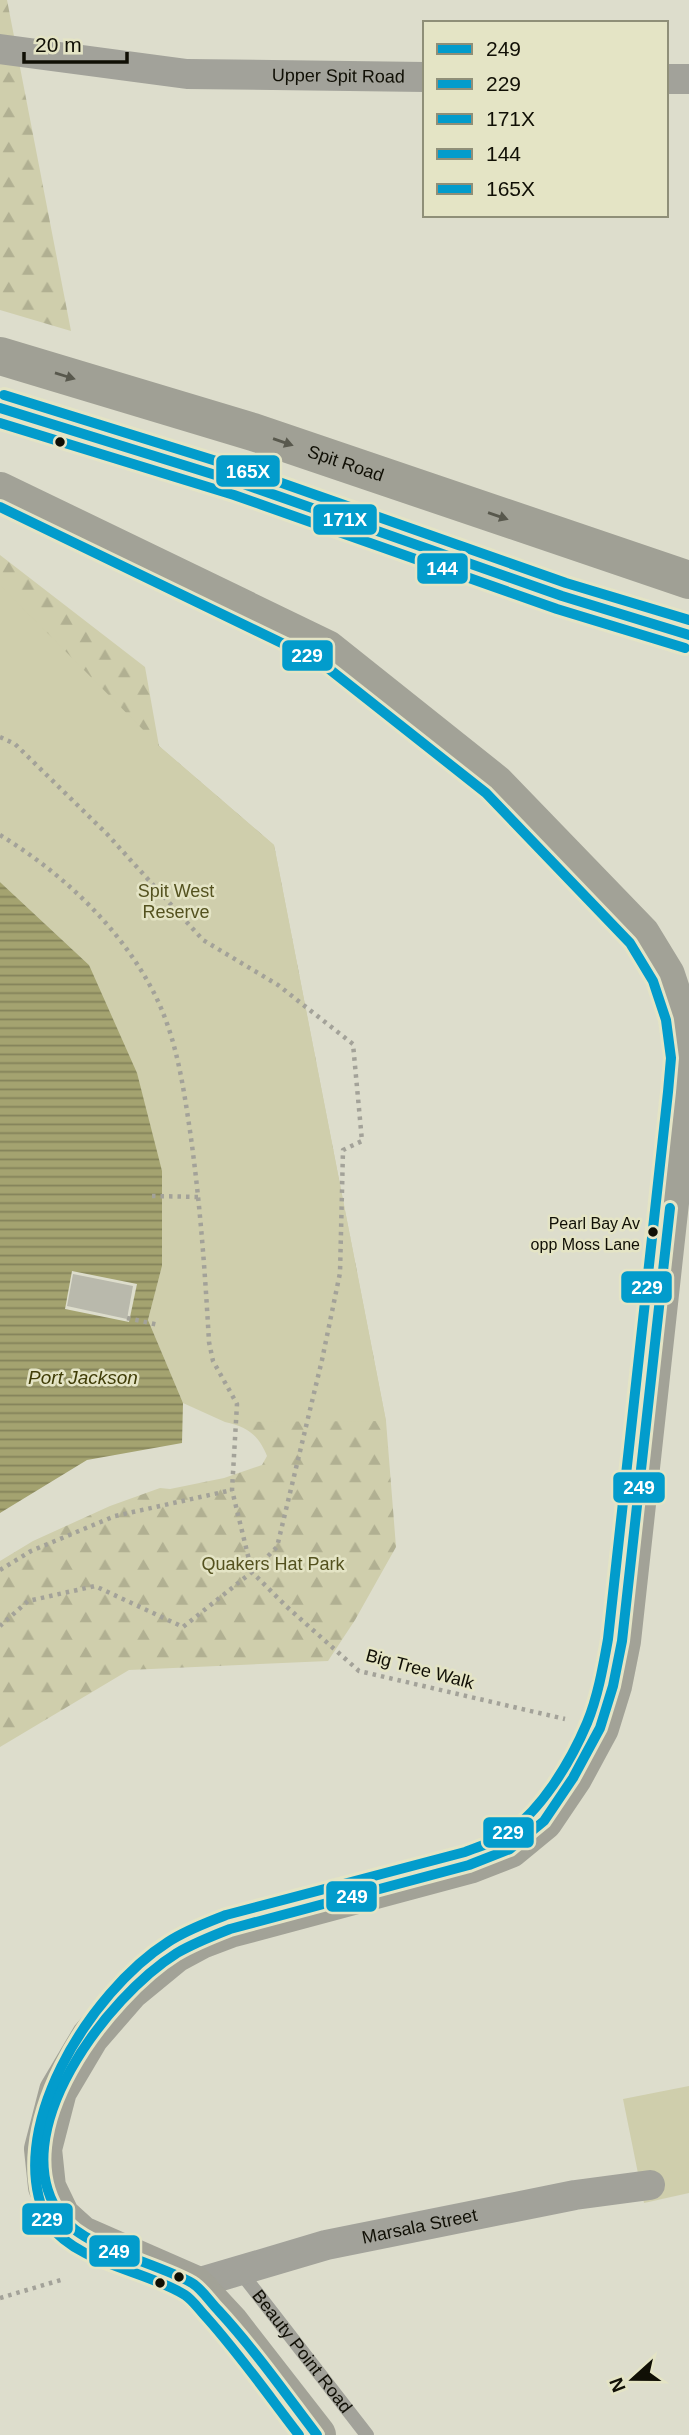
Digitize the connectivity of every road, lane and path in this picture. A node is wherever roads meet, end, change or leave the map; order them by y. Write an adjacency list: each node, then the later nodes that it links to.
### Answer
1 (0, 49): 2 (street, Upper Spit Road)
2 (423, 77)
3 (668, 79): 4 (street)
4 (689, 79)
5 (0, 356): 8 (highway, Spit Road, one-way to 8)
6 (0, 408): 9 (highway)
7 (0, 491): 20 (street)
8 (689, 580)
9 (689, 635)
10 (0, 737): 18 (path)
11 (0, 835): 13 (path)
12 (152, 1196): 13 (path)
13 (200, 1197): 16 (path)
14 (129, 1318): 15 (path)
15 (159, 1325)
16 (232, 1490): 17 (path); 18 (path)
17 (0, 1570)
18 (252, 1572): 19 (path); 20 (path, Big Tree Walk)
19 (0, 1626)
20 (600, 1728): 24 (street)
21 (650, 2185): 22 (street, Marsala Street)
22 (238, 2269): 24 (street, Marsala Street); 27 (lane, Beauty Point Road)
23 (64, 2279): 25 (path)
24 (194, 2284): 26 (street)
25 (0, 2298)
26 (317, 2435)
27 (367, 2435)

